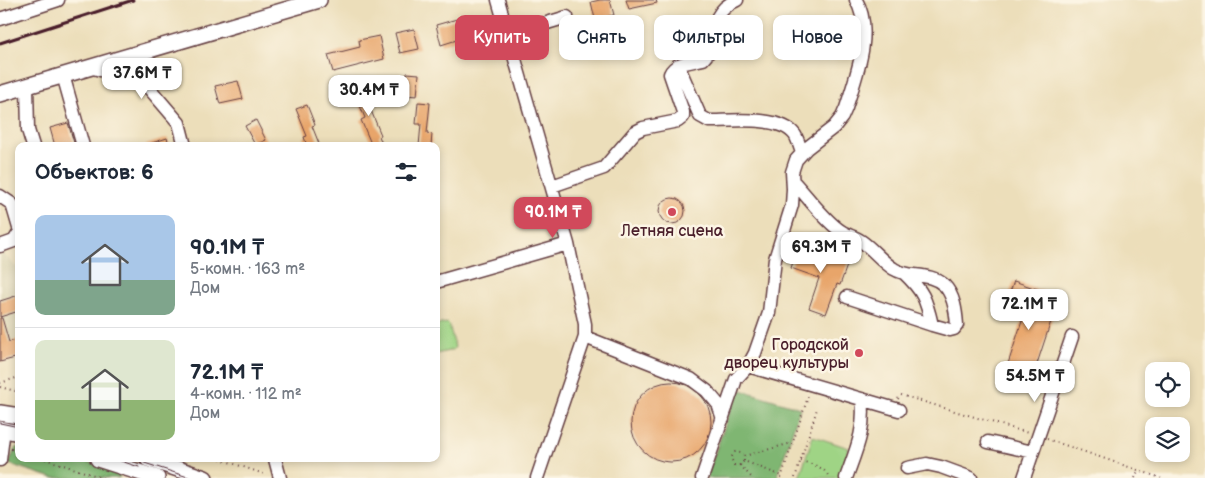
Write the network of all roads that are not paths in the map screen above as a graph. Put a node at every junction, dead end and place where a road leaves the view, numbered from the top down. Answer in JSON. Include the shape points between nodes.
{"nodes":[{"id":1,"x":58,"y":0,"type":"edge"},
{"id":2,"x":319,"y":0,"type":"edge"},
{"id":3,"x":498,"y":0,"type":"edge"},
{"id":4,"x":737,"y":0,"type":"edge"},
{"id":5,"x":856,"y":0,"type":"edge"},
{"id":6,"x":502,"y":15,"type":"edge"},
{"id":7,"x":0,"y":19,"type":"edge"},
{"id":8,"x":514,"y":60,"type":"edge"},
{"id":9,"x":678,"y":65,"type":"junction"},
{"id":10,"x":90,"y":67,"type":"junction"},
{"id":11,"x":63,"y":75,"type":"junction"},
{"id":12,"x":27,"y":86,"type":"junction"},
{"id":13,"x":0,"y":94,"type":"edge"},
{"id":14,"x":31,"y":142,"type":"edge"},
{"id":15,"x":82,"y":142,"type":"edge"},
{"id":16,"x":185,"y":142,"type":"edge"},
{"id":17,"x":802,"y":153,"type":"junction"},
{"id":18,"x":793,"y":181,"type":"junction"},
{"id":19,"x":552,"y":186,"type":"junction"},
{"id":20,"x":0,"y":196,"type":"edge"},
{"id":21,"x":15,"y":212,"type":"edge"},
{"id":22,"x":15,"y":240,"type":"edge"},
{"id":23,"x":568,"y":244,"type":"junction"},
{"id":24,"x":0,"y":246,"type":"edge"},
{"id":25,"x":904,"y":273,"type":"junction"},
{"id":26,"x":440,"y":281,"type":"edge"},
{"id":27,"x":848,"y":297,"type":"dead end"},
{"id":28,"x":932,"y":325,"type":"junction"},
{"id":29,"x":585,"y":337,"type":"junction"},
{"id":30,"x":1072,"y":337,"type":"dead end"},
{"id":31,"x":748,"y":366,"type":"junction"},
{"id":32,"x":862,"y":399,"type":"junction"},
{"id":33,"x":896,"y":409,"type":"road end"},
{"id":34,"x":0,"y":413,"type":"edge"},
{"id":35,"x":15,"y":415,"type":"edge"},
{"id":36,"x":723,"y":419,"type":"junction"},
{"id":37,"x":2,"y":429,"type":"edge"},
{"id":38,"x":15,"y":431,"type":"edge"},
{"id":39,"x":988,"y":442,"type":"dead end"},
{"id":40,"x":1033,"y":452,"type":"junction"},
{"id":41,"x":0,"y":460,"type":"edge"},
{"id":42,"x":107,"y":462,"type":"edge"},
{"id":43,"x":157,"y":462,"type":"edge"},
{"id":44,"x":276,"y":462,"type":"edge"},
{"id":45,"x":907,"y":468,"type":"dead end"},
{"id":46,"x":157,"y":478,"type":"edge"},
{"id":47,"x":205,"y":478,"type":"edge"},
{"id":48,"x":280,"y":478,"type":"edge"},
{"id":49,"x":537,"y":478,"type":"edge"},
{"id":50,"x":702,"y":478,"type":"edge"},
{"id":51,"x":846,"y":478,"type":"edge"},
{"id":52,"x":971,"y":478,"type":"edge"},
{"id":53,"x":1024,"y":478,"type":"edge"}],
"edges":[{"from":1,"to":7,"type":"street"},
{"from":2,"to":10,"type":"main road"},
{"from":3,"to":6,"type":"street"},
{"from":4,"to":9,"type":"street","via":[[726,5],[718,15],[706,57]]},
{"from":5,"to":17,"type":"street","via":[[864,22],[864,40],[846,108],[834,128]]},
{"from":8,"to":19,"type":"street"},
{"from":9,"to":17,"type":"street","via":[[703,119],[766,122],[782,126],[795,135]]},
{"from":9,"to":19,"type":"street","via":[[670,74],[683,117],[635,132],[604,168]]},
{"from":10,"to":11,"type":"main road"},
{"from":10,"to":16,"type":"street","via":[[149,88],[179,123]]},
{"from":11,"to":12,"type":"main road"},
{"from":11,"to":15,"type":"street"},
{"from":12,"to":13,"type":"main road"},
{"from":12,"to":14,"type":"street"},
{"from":17,"to":18,"type":"street","via":[[792,172]]},
{"from":18,"to":25,"type":"street","via":[[835,227]]},
{"from":18,"to":31,"type":"street","via":[[792,205],[775,259],[769,313]]},
{"from":19,"to":23,"type":"street"},
{"from":20,"to":21,"type":"street","via":[[12,204]]},
{"from":22,"to":24,"type":"street"},
{"from":23,"to":26,"type":"street"},
{"from":23,"to":29,"type":"street"},
{"from":25,"to":28,"type":"street","via":[[924,297]]},
{"from":25,"to":28,"type":"street","via":[[934,278],[952,295],[957,325],[950,330]]},
{"from":27,"to":28,"type":"street"},
{"from":29,"to":36,"type":"street","via":[[691,379],[718,404]]},
{"from":29,"to":49,"type":"street"},
{"from":30,"to":40,"type":"street"},
{"from":31,"to":32,"type":"street"},
{"from":31,"to":36,"type":"street","via":[[736,379]]},
{"from":32,"to":33,"type":"street"},
{"from":32,"to":51,"type":"street","via":[[862,434]]},
{"from":34,"to":35,"type":"main road"},
{"from":36,"to":50,"type":"street"},
{"from":37,"to":38,"type":"main road"},
{"from":37,"to":41,"type":"street"},
{"from":39,"to":40,"type":"street"},
{"from":40,"to":53,"type":"street"},
{"from":42,"to":46,"type":"main road"},
{"from":43,"to":47,"type":"main road"},
{"from":44,"to":48,"type":"street"},
{"from":45,"to":52,"type":"street","via":[[926,464]]}]}
